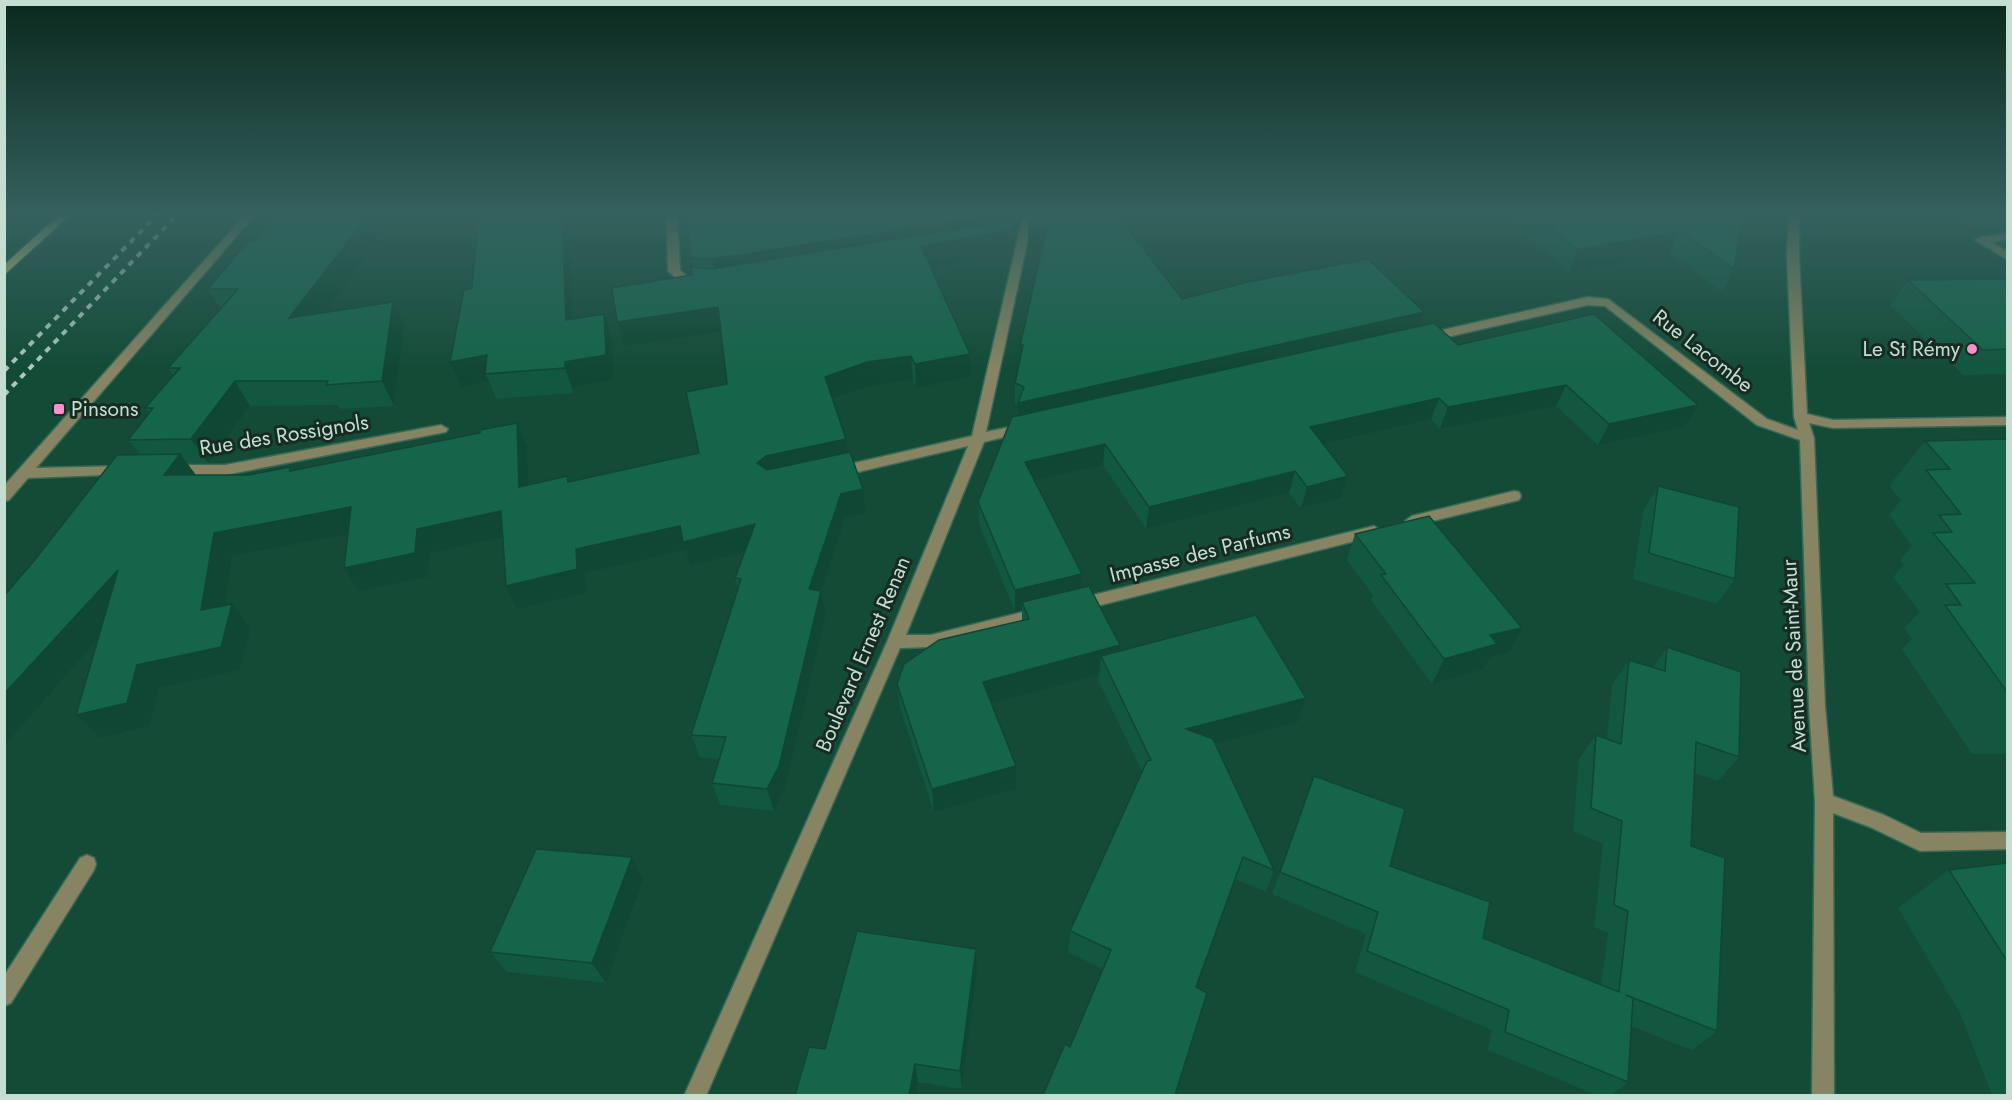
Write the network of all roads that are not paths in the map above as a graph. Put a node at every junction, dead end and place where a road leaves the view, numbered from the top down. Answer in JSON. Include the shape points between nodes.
{"nodes":[{"id":1,"x":204,"y":267,"type":"edge"},
{"id":2,"x":674,"y":267,"type":"edge"},
{"id":3,"x":1012,"y":267,"type":"edge"},
{"id":4,"x":1794,"y":267,"type":"edge"},
{"id":5,"x":708,"y":285,"type":"edge"},
{"id":6,"x":1415,"y":340,"type":"edge"},
{"id":7,"x":1801,"y":417,"type":"junction"},
{"id":8,"x":2007,"y":420,"type":"edge"},
{"id":9,"x":1035,"y":426,"type":"edge"},
{"id":10,"x":441,"y":429,"type":"dead end"},
{"id":11,"x":1807,"y":438,"type":"junction"},
{"id":12,"x":978,"y":439,"type":"junction"},
{"id":13,"x":134,"y":471,"type":"edge"},
{"id":14,"x":157,"y":471,"type":"edge"},
{"id":15,"x":25,"y":473,"type":"junction"},
{"id":16,"x":827,"y":474,"type":"edge"},
{"id":17,"x":4,"y":496,"type":"edge"},
{"id":18,"x":1514,"y":496,"type":"dead end"},
{"id":19,"x":895,"y":642,"type":"junction"},
{"id":20,"x":1824,"y":801,"type":"junction"},
{"id":21,"x":2007,"y":840,"type":"edge"},
{"id":22,"x":87,"y":864,"type":"dead end"},
{"id":23,"x":4,"y":996,"type":"edge"},
{"id":24,"x":695,"y":1095,"type":"edge"},
{"id":25,"x":1823,"y":1095,"type":"edge"}],
"edges":[{"from":1,"to":15,"type":"street"},
{"from":2,"to":5,"type":"street","via":[[689,284]]},
{"from":3,"to":12,"type":"street","name":"Boulevard Ernest Renan"},
{"from":4,"to":7,"type":"street","name":"Avenue de Saint-Maur"},
{"from":6,"to":11,"type":"street","name":"Rue Lacombe","via":[[1588,301],[1608,303],[1762,422]]},
{"from":7,"to":8,"type":"street","via":[[1833,424]]},
{"from":7,"to":11,"type":"street","name":"Avenue de Saint-Maur"},
{"from":9,"to":12,"type":"street"},
{"from":10,"to":14,"type":"street","name":"Rue des Rossignols","via":[[225,470]]},
{"from":11,"to":20,"type":"street","name":"Avenue de Saint-Maur"},
{"from":12,"to":16,"type":"street"},
{"from":12,"to":19,"type":"street","name":"Boulevard Ernest Renan"},
{"from":13,"to":15,"type":"street"},
{"from":15,"to":17,"type":"street"},
{"from":18,"to":19,"type":"street","name":"Impasse des Parfums","via":[[931,641]]},
{"from":19,"to":24,"type":"street","name":"Boulevard Ernest Renan"},
{"from":20,"to":21,"type":"street","via":[[1920,842]]},
{"from":20,"to":25,"type":"street","name":"Avenue de Saint-Maur"},
{"from":22,"to":23,"type":"street"}]}
